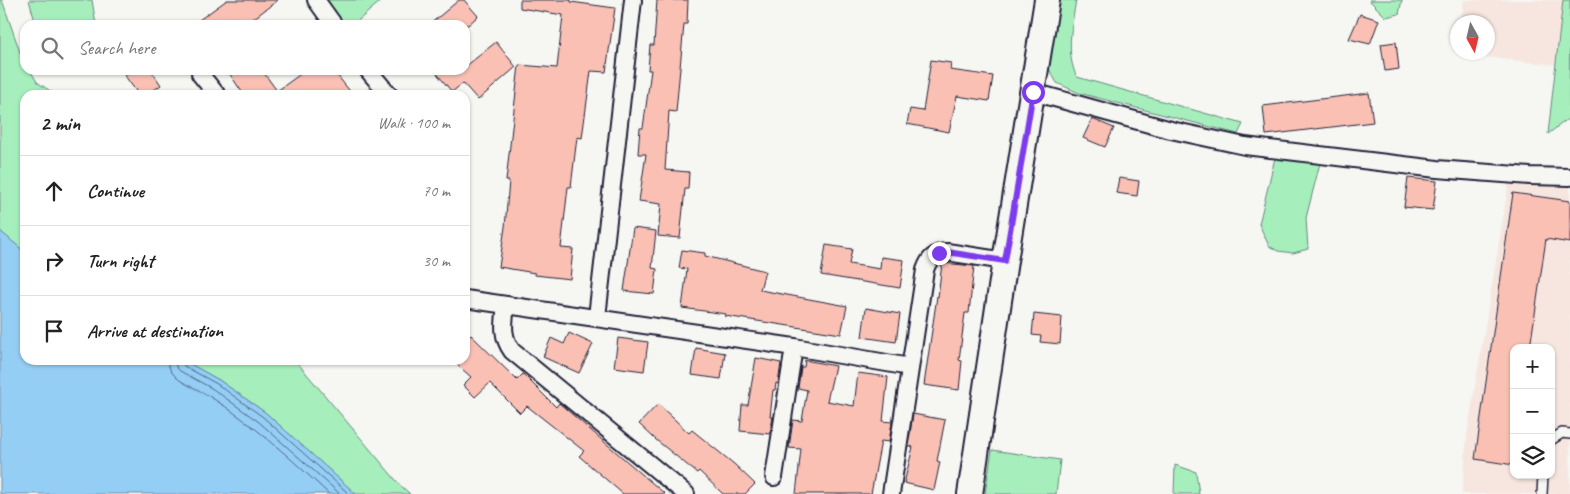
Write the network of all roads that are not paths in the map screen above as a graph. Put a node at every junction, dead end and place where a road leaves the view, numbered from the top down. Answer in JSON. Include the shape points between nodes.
{"nodes":[{"id":1,"x":316,"y":0,"type":"edge"},
{"id":2,"x":633,"y":0,"type":"edge"},
{"id":3,"x":1047,"y":0,"type":"edge"},
{"id":4,"x":330,"y":20,"type":"edge"},
{"id":5,"x":201,"y":75,"type":"edge"},
{"id":6,"x":372,"y":75,"type":"edge"},
{"id":7,"x":214,"y":90,"type":"edge"},
{"id":8,"x":385,"y":90,"type":"edge"},
{"id":9,"x":1033,"y":92,"type":"junction"},
{"id":10,"x":1570,"y":177,"type":"edge"},
{"id":11,"x":1005,"y":261,"type":"junction"},
{"id":12,"x":470,"y":300,"type":"edge"},
{"id":13,"x":506,"y":305,"type":"junction"},
{"id":14,"x":597,"y":317,"type":"junction"},
{"id":15,"x":794,"y":347,"type":"junction"},
{"id":16,"x":910,"y":367,"type":"junction"},
{"id":17,"x":1570,"y":434,"type":"edge"},
{"id":18,"x":1555,"y":437,"type":"edge"},
{"id":19,"x":774,"y":477,"type":"dead end"},
{"id":20,"x":1543,"y":479,"type":"edge"},
{"id":21,"x":686,"y":494,"type":"edge"},
{"id":22,"x":891,"y":494,"type":"edge"},
{"id":23,"x":970,"y":494,"type":"edge"},
{"id":24,"x":1542,"y":494,"type":"edge"}],
"edges":[{"from":1,"to":4,"type":"street"},
{"from":2,"to":14,"type":"street"},
{"from":3,"to":9,"type":"street"},
{"from":5,"to":7,"type":"street"},
{"from":6,"to":8,"type":"street"},
{"from":9,"to":10,"type":"street","via":[[1171,130],[1245,146],[1437,169]]},
{"from":9,"to":11,"type":"street"},
{"from":11,"to":16,"type":"street","via":[[947,252],[932,257],[925,270]]},
{"from":11,"to":23,"type":"street"},
{"from":12,"to":13,"type":"street"},
{"from":13,"to":14,"type":"street"},
{"from":13,"to":21,"type":"street","via":[[503,330],[512,351]]},
{"from":14,"to":15,"type":"street"},
{"from":15,"to":16,"type":"street"},
{"from":15,"to":19,"type":"street"},
{"from":16,"to":22,"type":"street"},
{"from":17,"to":18,"type":"lane","via":[[1562,433]]},
{"from":20,"to":24,"type":"lane"}]}
